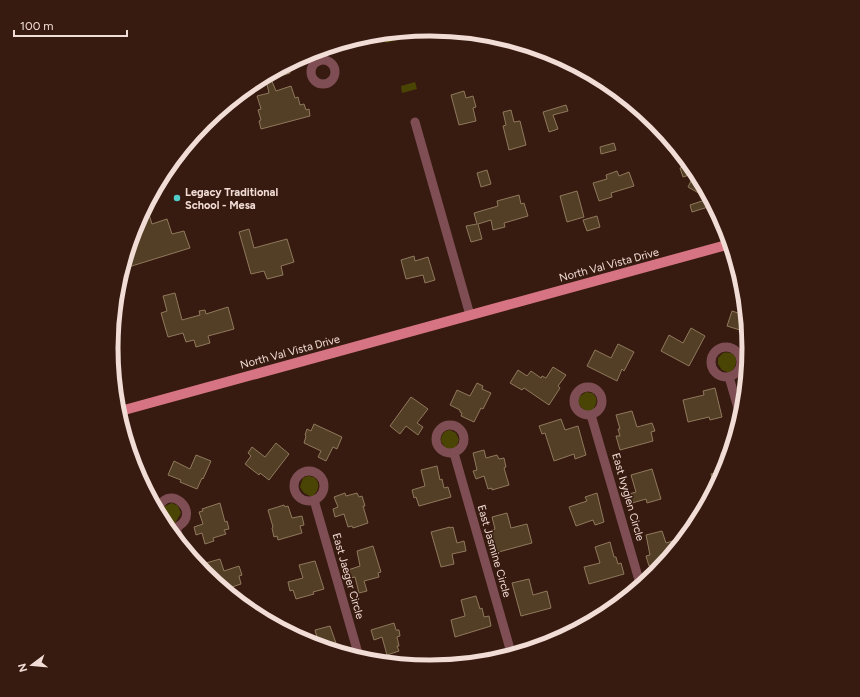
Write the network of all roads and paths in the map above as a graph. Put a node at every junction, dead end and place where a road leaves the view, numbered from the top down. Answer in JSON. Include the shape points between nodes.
{"nodes":[{"id":1,"x":317,"y":57,"type":"edge"},
{"id":2,"x":318,"y":61,"type":"dead end"},
{"id":3,"x":415,"y":122,"type":"dead end"},
{"id":4,"x":725,"y":245,"type":"edge"},
{"id":5,"x":470,"y":315,"type":"junction"},
{"id":6,"x":729,"y":376,"type":"dead end"},
{"id":7,"x":737,"y":404,"type":"edge"},
{"id":8,"x":124,"y":410,"type":"edge"},
{"id":9,"x":591,"y":415,"type":"dead end"},
{"id":10,"x":454,"y":453,"type":"dead end"},
{"id":11,"x":314,"y":500,"type":"dead end"},
{"id":12,"x":160,"y":506,"type":"edge"},
{"id":13,"x":176,"y":527,"type":"joint"},
{"id":14,"x":178,"y":533,"type":"edge"},
{"id":15,"x":639,"y":580,"type":"edge"},
{"id":16,"x":510,"y":650,"type":"edge"},
{"id":17,"x":358,"y":652,"type":"edge"}],
"edges":[{"from":1,"to":2,"type":"street"},
{"from":3,"to":5,"type":"street"},
{"from":4,"to":5,"type":"main road","name":"North Val Vista Drive"},
{"from":5,"to":8,"type":"main road","name":"North Val Vista Drive"},
{"from":6,"to":7,"type":"street"},
{"from":9,"to":15,"type":"street","name":"East Ivyglen Circle"},
{"from":10,"to":16,"type":"street","name":"East Jasmine Circle"},
{"from":11,"to":17,"type":"street","name":"East Jaeger Circle"},
{"from":12,"to":13,"type":"street","via":[[169,498],[183,503],[186,517],[184,522]]},
{"from":13,"to":14,"type":"street"}]}
